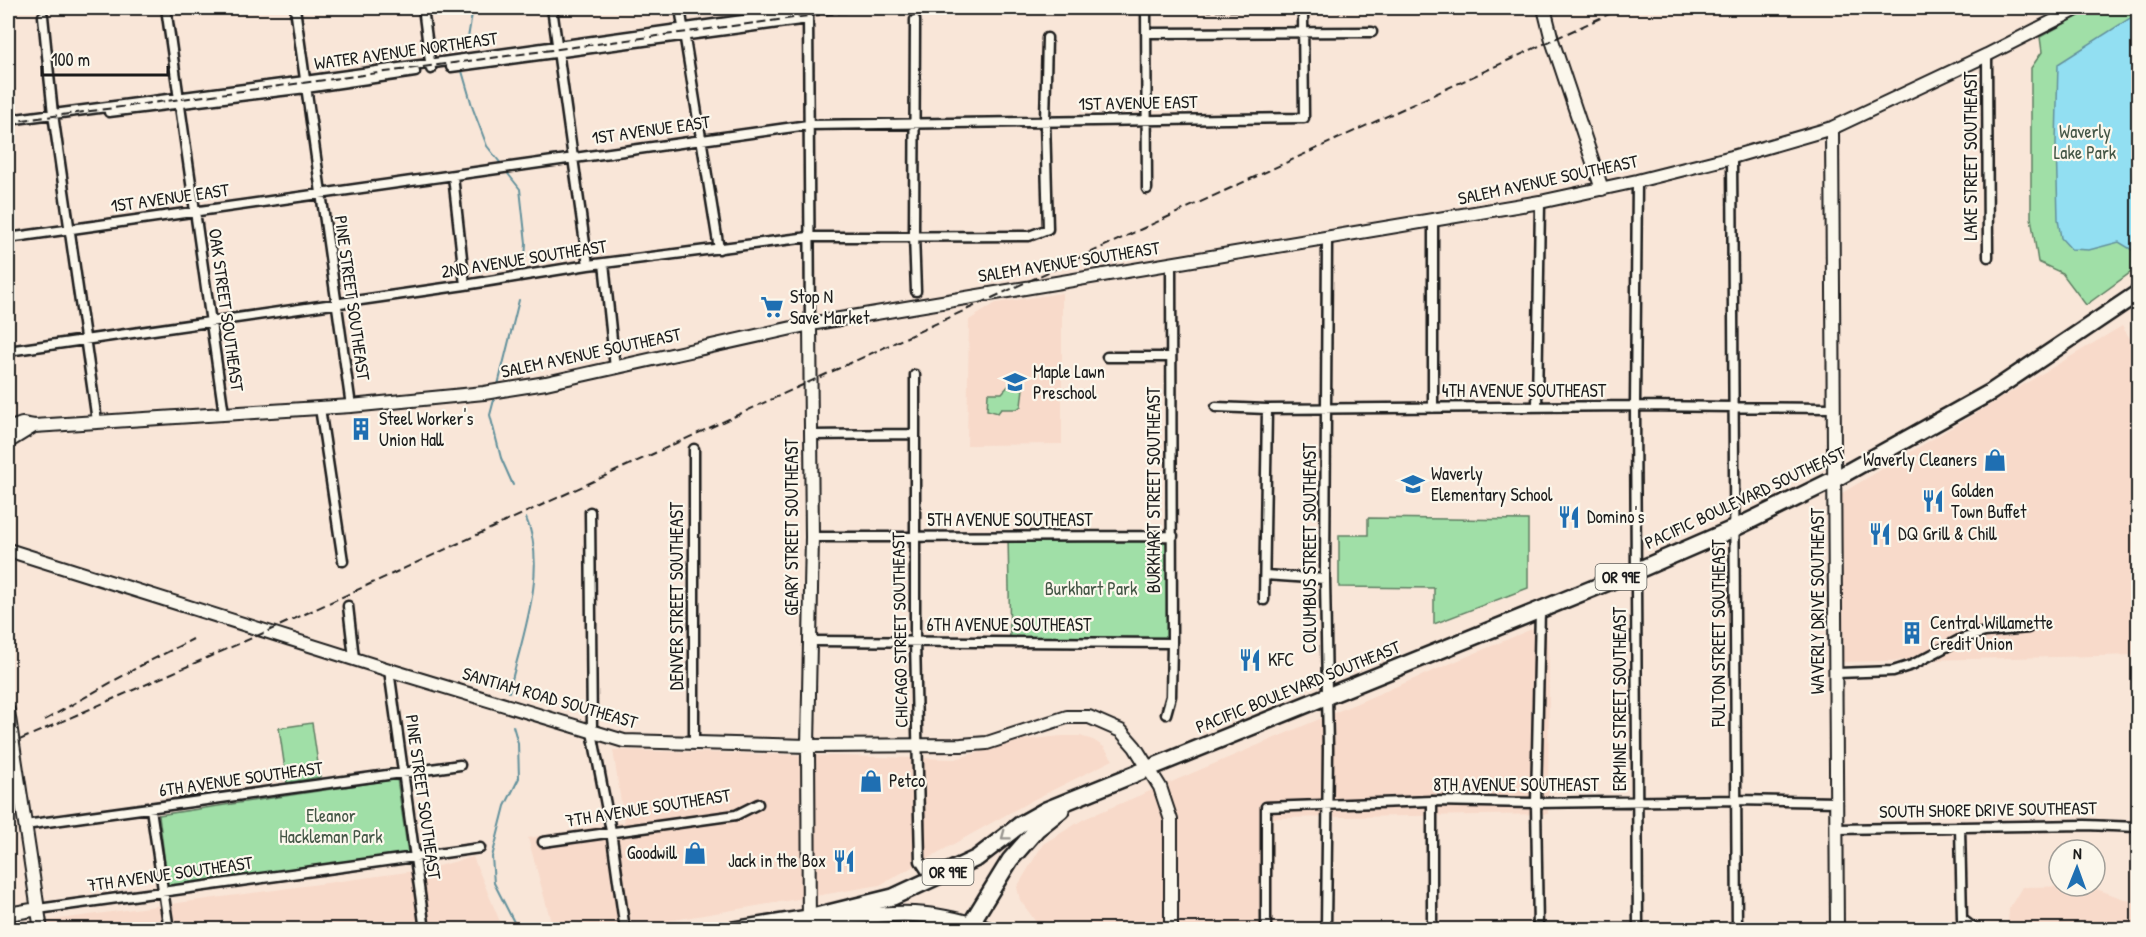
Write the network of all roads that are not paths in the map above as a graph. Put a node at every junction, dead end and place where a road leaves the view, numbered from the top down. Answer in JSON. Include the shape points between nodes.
{"nodes":[{"id":1,"x":166,"y":8,"type":"edge"},
{"id":2,"x":295,"y":8,"type":"edge"},
{"id":3,"x":423,"y":8,"type":"edge"},
{"id":4,"x":552,"y":8,"type":"edge"},
{"id":5,"x":680,"y":8,"type":"edge"},
{"id":6,"x":1146,"y":8,"type":"edge"},
{"id":7,"x":1544,"y":8,"type":"edge"},
{"id":8,"x":2079,"y":8,"type":"edge"},
{"id":9,"x":808,"y":13,"type":"edge"},
{"id":10,"x":1303,"y":15,"type":"dead end"},
{"id":11,"x":43,"y":16,"type":"dead end"},
{"id":12,"x":915,"y":20,"type":"dead end"},
{"id":13,"x":684,"y":32,"type":"junction"},
{"id":14,"x":1303,"y":32,"type":"junction"},
{"id":15,"x":1372,"y":32,"type":"dead end"},
{"id":16,"x":1146,"y":33,"type":"junction"},
{"id":17,"x":1047,"y":38,"type":"dead end"},
{"id":18,"x":558,"y":49,"type":"junction"},
{"id":19,"x":1987,"y":55,"type":"junction"},
{"id":20,"x":430,"y":67,"type":"junction"},
{"id":21,"x":305,"y":85,"type":"junction"},
{"id":22,"x":180,"y":100,"type":"junction"},
{"id":23,"x":54,"y":116,"type":"junction"},
{"id":24,"x":8,"y":120,"type":"edge"},
{"id":25,"x":1146,"y":120,"type":"junction"},
{"id":26,"x":1046,"y":121,"type":"junction"},
{"id":27,"x":915,"y":123,"type":"junction"},
{"id":28,"x":808,"y":124,"type":"junction"},
{"id":29,"x":8,"y":125,"type":"edge"},
{"id":30,"x":1832,"y":128,"type":"junction"},
{"id":31,"x":700,"y":139,"type":"junction"},
{"id":32,"x":574,"y":157,"type":"junction"},
{"id":33,"x":1732,"y":157,"type":"junction"},
{"id":34,"x":453,"y":176,"type":"junction"},
{"id":35,"x":1636,"y":181,"type":"junction"},
{"id":36,"x":1147,"y":189,"type":"dead end"},
{"id":37,"x":1602,"y":189,"type":"junction"},
{"id":38,"x":322,"y":193,"type":"junction"},
{"id":39,"x":1540,"y":202,"type":"junction"},
{"id":40,"x":196,"y":211,"type":"junction"},
{"id":41,"x":1433,"y":221,"type":"junction"},
{"id":42,"x":69,"y":229,"type":"junction"},
{"id":43,"x":914,"y":235,"type":"junction"},
{"id":44,"x":809,"y":237,"type":"junction"},
{"id":45,"x":8,"y":238,"type":"edge"},
{"id":46,"x":1327,"y":239,"type":"junction"},
{"id":47,"x":719,"y":249,"type":"junction"},
{"id":48,"x":1988,"y":257,"type":"dead end"},
{"id":49,"x":604,"y":263,"type":"junction"},
{"id":50,"x":1171,"y":264,"type":"junction"},
{"id":51,"x":588,"y":265,"type":"junction"},
{"id":52,"x":465,"y":285,"type":"junction"},
{"id":53,"x":916,"y":291,"type":"dead end"},
{"id":54,"x":2138,"y":293,"type":"edge"},
{"id":55,"x":336,"y":304,"type":"junction"},
{"id":56,"x":212,"y":321,"type":"junction"},
{"id":57,"x":810,"y":324,"type":"junction"},
{"id":58,"x":85,"y":339,"type":"junction"},
{"id":59,"x":8,"y":351,"type":"edge"},
{"id":60,"x":1107,"y":357,"type":"dead end"},
{"id":61,"x":1170,"y":357,"type":"junction"},
{"id":62,"x":615,"y":368,"type":"junction"},
{"id":63,"x":915,"y":375,"type":"dead end"},
{"id":64,"x":351,"y":406,"type":"junction"},
{"id":65,"x":1635,"y":406,"type":"junction"},
{"id":66,"x":1216,"y":407,"type":"dead end"},
{"id":67,"x":1537,"y":407,"type":"junction"},
{"id":68,"x":320,"y":408,"type":"junction"},
{"id":69,"x":1326,"y":408,"type":"junction"},
{"id":70,"x":1433,"y":408,"type":"junction"},
{"id":71,"x":1735,"y":408,"type":"junction"},
{"id":72,"x":1832,"y":408,"type":"junction"},
{"id":73,"x":1267,"y":409,"type":"junction"},
{"id":74,"x":224,"y":414,"type":"junction"},
{"id":75,"x":97,"y":421,"type":"junction"},
{"id":76,"x":34,"y":426,"type":"junction"},
{"id":77,"x":8,"y":429,"type":"edge"},
{"id":78,"x":915,"y":434,"type":"junction"},
{"id":79,"x":811,"y":435,"type":"junction"},
{"id":80,"x":8,"y":442,"type":"edge"},
{"id":81,"x":694,"y":449,"type":"dead end"},
{"id":82,"x":1835,"y":479,"type":"junction"},
{"id":83,"x":590,"y":512,"type":"dead end"},
{"id":84,"x":1735,"y":528,"type":"junction"},
{"id":85,"x":915,"y":536,"type":"junction"},
{"id":86,"x":1173,"y":536,"type":"junction"},
{"id":87,"x":812,"y":537,"type":"junction"},
{"id":88,"x":8,"y":550,"type":"edge"},
{"id":89,"x":342,"y":561,"type":"dead end"},
{"id":90,"x":1636,"y":571,"type":"junction"},
{"id":91,"x":1265,"y":576,"type":"junction"},
{"id":92,"x":1325,"y":579,"type":"junction"},
{"id":93,"x":1264,"y":600,"type":"dead end"},
{"id":94,"x":348,"y":606,"type":"dead end"},
{"id":95,"x":1540,"y":609,"type":"junction"},
{"id":96,"x":2028,"y":628,"type":"dead end"},
{"id":97,"x":810,"y":640,"type":"junction"},
{"id":98,"x":915,"y":641,"type":"junction"},
{"id":99,"x":1172,"y":643,"type":"junction"},
{"id":100,"x":354,"y":658,"type":"junction"},
{"id":101,"x":389,"y":670,"type":"junction"},
{"id":102,"x":1837,"y":673,"type":"junction"},
{"id":103,"x":1328,"y":696,"type":"junction"},
{"id":104,"x":8,"y":711,"type":"edge"},
{"id":105,"x":1166,"y":714,"type":"dead end"},
{"id":106,"x":592,"y":732,"type":"junction"},
{"id":107,"x":694,"y":744,"type":"junction"},
{"id":108,"x":807,"y":746,"type":"junction"},
{"id":109,"x":919,"y":746,"type":"junction"},
{"id":110,"x":460,"y":765,"type":"dead end"},
{"id":111,"x":1150,"y":768,"type":"junction"},
{"id":112,"x":402,"y":772,"type":"junction"},
{"id":113,"x":1075,"y":798,"type":"junction"},
{"id":114,"x":14,"y":800,"type":"edge"},
{"id":115,"x":1432,"y":801,"type":"junction"},
{"id":116,"x":1736,"y":801,"type":"junction"},
{"id":117,"x":1637,"y":802,"type":"junction"},
{"id":118,"x":1837,"y":802,"type":"junction"},
{"id":119,"x":1536,"y":803,"type":"junction"},
{"id":120,"x":758,"y":804,"type":"dead end"},
{"id":121,"x":1328,"y":806,"type":"junction"},
{"id":122,"x":151,"y":809,"type":"junction"},
{"id":123,"x":25,"y":825,"type":"junction"},
{"id":124,"x":1960,"y":827,"type":"junction"},
{"id":125,"x":2139,"y":827,"type":"edge"},
{"id":126,"x":1837,"y":829,"type":"junction"},
{"id":127,"x":611,"y":831,"type":"junction"},
{"id":128,"x":543,"y":842,"type":"dead end"},
{"id":129,"x":480,"y":848,"type":"dead end"},
{"id":130,"x":416,"y":858,"type":"junction"},
{"id":131,"x":932,"y":880,"type":"junction"},
{"id":132,"x":165,"y":893,"type":"junction"},
{"id":133,"x":39,"y":909,"type":"junction"},
{"id":134,"x":8,"y":914,"type":"edge"},
{"id":135,"x":808,"y":924,"type":"edge"},
{"id":136,"x":969,"y":926,"type":"edge"},
{"id":137,"x":41,"y":930,"type":"edge"},
{"id":138,"x":169,"y":930,"type":"edge"},
{"id":139,"x":425,"y":930,"type":"edge"},
{"id":140,"x":625,"y":930,"type":"edge"},
{"id":141,"x":734,"y":930,"type":"edge"},
{"id":142,"x":990,"y":930,"type":"edge"},
{"id":143,"x":1171,"y":930,"type":"edge"},
{"id":144,"x":1266,"y":930,"type":"edge"},
{"id":145,"x":1326,"y":930,"type":"edge"},
{"id":146,"x":1432,"y":930,"type":"edge"},
{"id":147,"x":1538,"y":930,"type":"edge"},
{"id":148,"x":1638,"y":930,"type":"edge"},
{"id":149,"x":1737,"y":930,"type":"edge"},
{"id":150,"x":1837,"y":930,"type":"edge"},
{"id":151,"x":1976,"y":930,"type":"edge"}],
"edges":[{"from":1,"to":22,"type":"street","name":"OAK STREET SOUTHEAST"},
{"from":2,"to":21,"type":"street","name":"PINE STREET SOUTHEAST"},
{"from":3,"to":20,"type":"street"},
{"from":4,"to":18,"type":"street"},
{"from":5,"to":13,"type":"street"},
{"from":6,"to":16,"type":"street"},
{"from":7,"to":37,"type":"main road"},
{"from":8,"to":19,"type":"main road","name":"SALEM AVENUE SOUTHEAST"},
{"from":9,"to":13,"type":"street","name":"WATER AVENUE NORTHEAST"},
{"from":9,"to":28,"type":"street","name":"GEARY STREET SOUTHEAST"},
{"from":10,"to":14,"type":"street"},
{"from":11,"to":23,"type":"street"},
{"from":12,"to":27,"type":"street"},
{"from":13,"to":18,"type":"street","name":"WATER AVENUE NORTHEAST"},
{"from":13,"to":31,"type":"street"},
{"from":14,"to":15,"type":"street"},
{"from":14,"to":16,"type":"street"},
{"from":14,"to":25,"type":"street","name":"1ST AVENUE EAST","via":[[1304,118]]},
{"from":16,"to":25,"type":"street"},
{"from":17,"to":26,"type":"street"},
{"from":18,"to":20,"type":"street","name":"WATER AVENUE NORTHEAST"},
{"from":18,"to":32,"type":"street"},
{"from":19,"to":30,"type":"main road","name":"SALEM AVENUE SOUTHEAST"},
{"from":19,"to":48,"type":"street","name":"LAKE STREET SOUTHEAST"},
{"from":20,"to":21,"type":"street","name":"WATER AVENUE NORTHEAST"},
{"from":21,"to":22,"type":"street","name":"WATER AVENUE NORTHEAST"},
{"from":21,"to":38,"type":"street","name":"PINE STREET SOUTHEAST"},
{"from":22,"to":23,"type":"street","name":"WATER AVENUE NORTHEAST"},
{"from":22,"to":40,"type":"street","name":"OAK STREET SOUTHEAST"},
{"from":23,"to":24,"type":"street","name":"WATER AVENUE NORTHEAST"},
{"from":23,"to":29,"type":"street","name":"WATER AVENUE NORTHEAST"},
{"from":23,"to":42,"type":"street"},
{"from":25,"to":26,"type":"street","name":"1ST AVENUE EAST"},
{"from":25,"to":36,"type":"street"},
{"from":26,"to":27,"type":"street","name":"1ST AVENUE EAST"},
{"from":26,"to":43,"type":"street","name":"2ND AVENUE SOUTHEAST","via":[[1048,229],[1029,236]]},
{"from":27,"to":28,"type":"street","name":"1ST AVENUE EAST"},
{"from":27,"to":43,"type":"street"},
{"from":28,"to":31,"type":"street","name":"1ST AVENUE EAST"},
{"from":28,"to":44,"type":"street","name":"GEARY STREET SOUTHEAST"},
{"from":30,"to":33,"type":"main road","name":"SALEM AVENUE SOUTHEAST"},
{"from":30,"to":72,"type":"main road","name":"WAVERLY DRIVE SOUTHEAST"},
{"from":31,"to":32,"type":"street","name":"1ST AVENUE EAST"},
{"from":31,"to":47,"type":"street"},
{"from":32,"to":34,"type":"street","name":"1ST AVENUE EAST"},
{"from":32,"to":51,"type":"street"},
{"from":33,"to":35,"type":"main road","name":"SALEM AVENUE SOUTHEAST"},
{"from":33,"to":71,"type":"street","name":"FULTON STREET SOUTHEAST"},
{"from":34,"to":38,"type":"street","name":"1ST AVENUE EAST"},
{"from":34,"to":52,"type":"street"},
{"from":35,"to":37,"type":"main road","name":"SALEM AVENUE SOUTHEAST"},
{"from":35,"to":65,"type":"street","name":"ERMINE STREET SOUTHEAST"},
{"from":37,"to":39,"type":"main road","name":"SALEM AVENUE SOUTHEAST"},
{"from":38,"to":40,"type":"street","name":"1ST AVENUE EAST"},
{"from":38,"to":55,"type":"street","name":"PINE STREET SOUTHEAST"},
{"from":39,"to":41,"type":"main road","name":"SALEM AVENUE SOUTHEAST"},
{"from":39,"to":67,"type":"street"},
{"from":40,"to":42,"type":"street","name":"1ST AVENUE EAST"},
{"from":40,"to":56,"type":"street","name":"OAK STREET SOUTHEAST"},
{"from":41,"to":46,"type":"main road","name":"SALEM AVENUE SOUTHEAST"},
{"from":41,"to":70,"type":"street"},
{"from":42,"to":45,"type":"street","name":"1ST AVENUE EAST"},
{"from":42,"to":58,"type":"street"},
{"from":43,"to":44,"type":"street","name":"2ND AVENUE SOUTHEAST"},
{"from":43,"to":53,"type":"street"},
{"from":44,"to":47,"type":"street","name":"2ND AVENUE SOUTHEAST"},
{"from":44,"to":57,"type":"street","name":"GEARY STREET SOUTHEAST"},
{"from":46,"to":50,"type":"main road","name":"SALEM AVENUE SOUTHEAST"},
{"from":46,"to":69,"type":"street","name":"COLUMBUS STREET SOUTHEAST"},
{"from":47,"to":49,"type":"street","name":"2ND AVENUE SOUTHEAST"},
{"from":49,"to":51,"type":"street","name":"2ND AVENUE SOUTHEAST"},
{"from":49,"to":62,"type":"street"},
{"from":50,"to":57,"type":"main road","name":"SALEM AVENUE SOUTHEAST"},
{"from":50,"to":61,"type":"street","name":"BURKHART STREET SOUTHEAST"},
{"from":51,"to":52,"type":"street","name":"2ND AVENUE SOUTHEAST"},
{"from":52,"to":55,"type":"street","name":"2ND AVENUE SOUTHEAST"},
{"from":54,"to":82,"type":"highway","name":"PACIFIC BOULEVARD SOUTHEAST","number":"OR 99E","via":[[1991,392]]},
{"from":55,"to":56,"type":"street","name":"2ND AVENUE SOUTHEAST"},
{"from":55,"to":64,"type":"street","name":"PINE STREET SOUTHEAST"},
{"from":56,"to":58,"type":"street","name":"2ND AVENUE SOUTHEAST"},
{"from":56,"to":74,"type":"street","name":"OAK STREET SOUTHEAST"},
{"from":57,"to":62,"type":"main road","name":"SALEM AVENUE SOUTHEAST"},
{"from":57,"to":79,"type":"main road","name":"GEARY STREET SOUTHEAST"},
{"from":58,"to":59,"type":"street","name":"2ND AVENUE SOUTHEAST"},
{"from":58,"to":75,"type":"street"},
{"from":60,"to":61,"type":"street"},
{"from":61,"to":86,"type":"street","name":"BURKHART STREET SOUTHEAST"},
{"from":62,"to":64,"type":"main road","name":"SALEM AVENUE SOUTHEAST","via":[[484,393]]},
{"from":63,"to":78,"type":"street","name":"CHICAGO STREET SOUTHEAST"},
{"from":64,"to":68,"type":"main road","name":"SALEM AVENUE SOUTHEAST"},
{"from":65,"to":67,"type":"street","name":"4TH AVENUE SOUTHEAST"},
{"from":65,"to":71,"type":"street","name":"4TH AVENUE SOUTHEAST"},
{"from":65,"to":90,"type":"street","name":"ERMINE STREET SOUTHEAST"},
{"from":66,"to":73,"type":"street","name":"4TH AVENUE SOUTHEAST"},
{"from":67,"to":70,"type":"street","name":"4TH AVENUE SOUTHEAST"},
{"from":68,"to":74,"type":"main road","name":"SALEM AVENUE SOUTHEAST"},
{"from":68,"to":89,"type":"street"},
{"from":69,"to":70,"type":"street","name":"4TH AVENUE SOUTHEAST"},
{"from":69,"to":73,"type":"street","name":"4TH AVENUE SOUTHEAST"},
{"from":69,"to":92,"type":"street","name":"COLUMBUS STREET SOUTHEAST"},
{"from":71,"to":72,"type":"street","name":"4TH AVENUE SOUTHEAST"},
{"from":71,"to":84,"type":"street","name":"FULTON STREET SOUTHEAST"},
{"from":72,"to":82,"type":"main road","name":"WAVERLY DRIVE SOUTHEAST"},
{"from":73,"to":91,"type":"street"},
{"from":74,"to":75,"type":"main road","name":"SALEM AVENUE SOUTHEAST"},
{"from":75,"to":76,"type":"main road","name":"SALEM AVENUE SOUTHEAST"},
{"from":76,"to":77,"type":"main road","name":"SALEM AVENUE SOUTHEAST","via":[[22,424]]},
{"from":76,"to":80,"type":"main road","name":"SALEM AVENUE SOUTHEAST"},
{"from":78,"to":79,"type":"street"},
{"from":78,"to":85,"type":"street","name":"CHICAGO STREET SOUTHEAST"},
{"from":79,"to":87,"type":"main road","name":"GEARY STREET SOUTHEAST"},
{"from":81,"to":107,"type":"street","name":"DENVER STREET SOUTHEAST"},
{"from":82,"to":84,"type":"highway","name":"PACIFIC BOULEVARD SOUTHEAST","number":"OR 99E"},
{"from":82,"to":102,"type":"main road","name":"WAVERLY DRIVE SOUTHEAST"},
{"from":83,"to":106,"type":"street"},
{"from":84,"to":90,"type":"highway","name":"PACIFIC BOULEVARD SOUTHEAST","number":"OR 99E"},
{"from":84,"to":116,"type":"street","name":"FULTON STREET SOUTHEAST"},
{"from":85,"to":86,"type":"street","name":"5TH AVENUE SOUTHEAST"},
{"from":85,"to":87,"type":"street","name":"5TH AVENUE SOUTHEAST"},
{"from":85,"to":98,"type":"street","name":"CHICAGO STREET SOUTHEAST"},
{"from":86,"to":99,"type":"street","name":"BURKHART STREET SOUTHEAST"},
{"from":87,"to":97,"type":"main road","name":"GEARY STREET SOUTHEAST"},
{"from":88,"to":100,"type":"main road","name":"SANTIAM ROAD SOUTHEAST"},
{"from":90,"to":95,"type":"highway","name":"PACIFIC BOULEVARD SOUTHEAST","number":"OR 99E"},
{"from":90,"to":117,"type":"street","name":"ERMINE STREET SOUTHEAST"},
{"from":91,"to":92,"type":"street"},
{"from":91,"to":93,"type":"street"},
{"from":92,"to":103,"type":"street","name":"COLUMBUS STREET SOUTHEAST"},
{"from":94,"to":100,"type":"street"},
{"from":95,"to":103,"type":"highway","name":"PACIFIC BOULEVARD SOUTHEAST","number":"OR 99E"},
{"from":95,"to":119,"type":"street"},
{"from":96,"to":102,"type":"street","via":[[1985,632],[1961,639],[1893,671]]},
{"from":97,"to":98,"type":"street","name":"6TH AVENUE SOUTHEAST"},
{"from":97,"to":108,"type":"main road","name":"GEARY STREET SOUTHEAST"},
{"from":98,"to":99,"type":"street","name":"6TH AVENUE SOUTHEAST"},
{"from":98,"to":109,"type":"street","name":"CHICAGO STREET SOUTHEAST"},
{"from":99,"to":105,"type":"street","name":"BURKHART STREET SOUTHEAST","via":[[1171,696]]},
{"from":100,"to":101,"type":"main road","name":"SANTIAM ROAD SOUTHEAST"},
{"from":101,"to":106,"type":"main road","name":"SANTIAM ROAD SOUTHEAST"},
{"from":101,"to":112,"type":"street","name":"PINE STREET SOUTHEAST"},
{"from":102,"to":118,"type":"main road","name":"WAVERLY DRIVE SOUTHEAST"},
{"from":103,"to":111,"type":"highway","name":"PACIFIC BOULEVARD SOUTHEAST","number":"OR 99E"},
{"from":103,"to":121,"type":"street","name":"COLUMBUS STREET SOUTHEAST"},
{"from":104,"to":114,"type":"main road"},
{"from":106,"to":107,"type":"main road","name":"SANTIAM ROAD SOUTHEAST","via":[[624,741]]},
{"from":106,"to":127,"type":"street"},
{"from":107,"to":108,"type":"main road","name":"SANTIAM ROAD SOUTHEAST"},
{"from":108,"to":109,"type":"main road","name":"SANTIAM ROAD SOUTHEAST"},
{"from":108,"to":135,"type":"main road","name":"GEARY STREET SOUTHEAST"},
{"from":109,"to":111,"type":"main road","name":"SANTIAM ROAD SOUTHEAST","via":[[987,743],[1066,717],[1089,717],[1121,731]]},
{"from":109,"to":131,"type":"street","name":"CHICAGO STREET SOUTHEAST","via":[[920,861]]},
{"from":110,"to":112,"type":"street","name":"6TH AVENUE SOUTHEAST"},
{"from":111,"to":113,"type":"highway","name":"PACIFIC BOULEVARD SOUTHEAST","number":"OR 99E"},
{"from":111,"to":143,"type":"main road","via":[[1171,820]]},
{"from":112,"to":122,"type":"street","name":"6TH AVENUE SOUTHEAST"},
{"from":112,"to":130,"type":"street","name":"PINE STREET SOUTHEAST"},
{"from":113,"to":131,"type":"highway","name":"PACIFIC BOULEVARD SOUTHEAST","number":"OR 99E","one_way":true,"via":[[1029,819],[976,858]]},
{"from":113,"to":136,"type":"highway","name":"PACIFIC BOULEVARD SOUTHEAST","number":"OR 99E","via":[[1037,829],[1010,860]]},
{"from":114,"to":123,"type":"main road"},
{"from":115,"to":119,"type":"street","name":"8TH AVENUE SOUTHEAST"},
{"from":115,"to":121,"type":"street","name":"8TH AVENUE SOUTHEAST"},
{"from":115,"to":146,"type":"street"},
{"from":116,"to":117,"type":"street","name":"8TH AVENUE SOUTHEAST"},
{"from":116,"to":118,"type":"street","name":"8TH AVENUE SOUTHEAST"},
{"from":116,"to":149,"type":"street","name":"FULTON STREET SOUTHEAST"},
{"from":117,"to":119,"type":"street","name":"8TH AVENUE SOUTHEAST"},
{"from":117,"to":148,"type":"street","name":"ERMINE STREET SOUTHEAST"},
{"from":118,"to":126,"type":"main road","name":"WAVERLY DRIVE SOUTHEAST"},
{"from":119,"to":147,"type":"street"},
{"from":120,"to":127,"type":"street","name":"7TH AVENUE SOUTHEAST","via":[[736,815]]},
{"from":121,"to":144,"type":"street","name":"8TH AVENUE SOUTHEAST","via":[[1266,807]]},
{"from":121,"to":145,"type":"street","name":"COLUMBUS STREET SOUTHEAST"},
{"from":122,"to":123,"type":"street","name":"6TH AVENUE SOUTHEAST"},
{"from":122,"to":132,"type":"street"},
{"from":123,"to":133,"type":"main road"},
{"from":124,"to":125,"type":"street","name":"SOUTH SHORE DRIVE SOUTHEAST"},
{"from":124,"to":126,"type":"street","name":"SOUTH SHORE DRIVE SOUTHEAST"},
{"from":124,"to":151,"type":"street","via":[[1962,919]]},
{"from":126,"to":150,"type":"main road","name":"WAVERLY DRIVE SOUTHEAST"},
{"from":127,"to":128,"type":"street","name":"7TH AVENUE SOUTHEAST"},
{"from":127,"to":140,"type":"street"},
{"from":129,"to":130,"type":"street","name":"7TH AVENUE SOUTHEAST"},
{"from":130,"to":132,"type":"street","name":"7TH AVENUE SOUTHEAST"},
{"from":130,"to":139,"type":"street","name":"PINE STREET SOUTHEAST"},
{"from":131,"to":135,"type":"highway","name":"PACIFIC BOULEVARD SOUTHEAST","number":"OR 99E"},
{"from":132,"to":133,"type":"street","name":"7TH AVENUE SOUTHEAST"},
{"from":132,"to":138,"type":"street"},
{"from":133,"to":134,"type":"main road","name":"7TH AVENUE SOUTHEAST"},
{"from":133,"to":137,"type":"main road"},
{"from":135,"to":136,"type":"main road","via":[[894,914],[940,916]]},
{"from":135,"to":141,"type":"highway","name":"PACIFIC BOULEVARD SOUTHEAST"},
{"from":136,"to":142,"type":"main road"}]}
